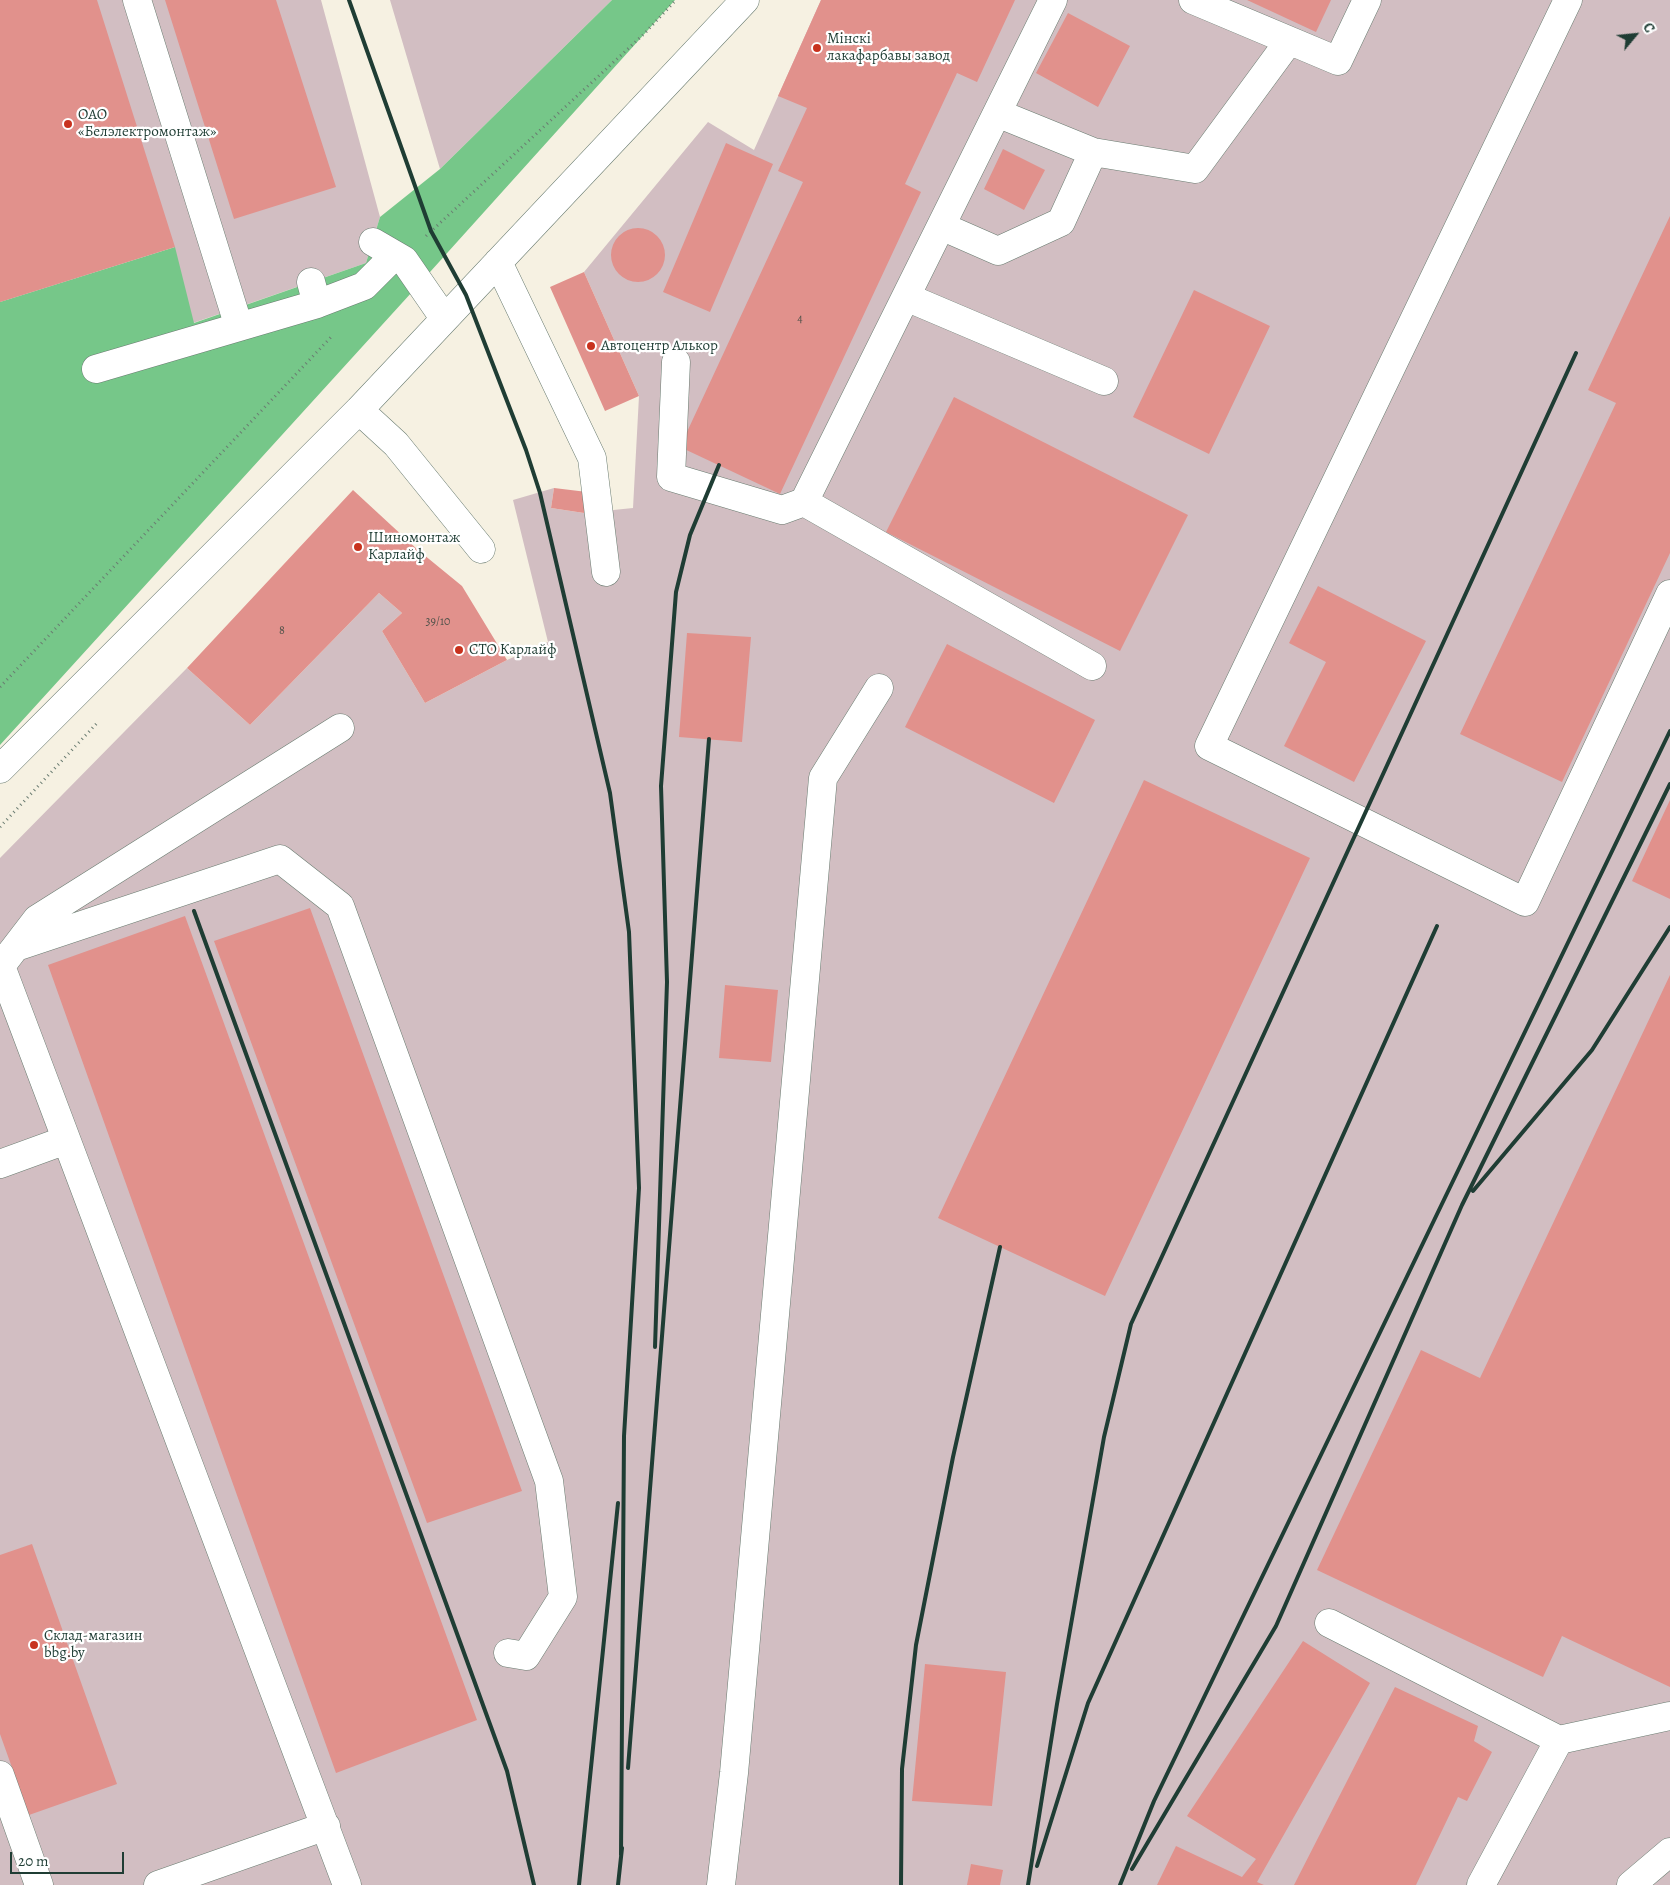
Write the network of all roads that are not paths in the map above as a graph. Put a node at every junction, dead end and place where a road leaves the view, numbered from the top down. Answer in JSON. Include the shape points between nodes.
{"nodes":[{"id":1,"x":137,"y":0,"type":"edge"},
{"id":2,"x":744,"y":0,"type":"edge"},
{"id":3,"x":1053,"y":0,"type":"edge"},
{"id":4,"x":1193,"y":0,"type":"edge"},
{"id":5,"x":1367,"y":0,"type":"edge"},
{"id":6,"x":1568,"y":0,"type":"edge"},
{"id":7,"x":1289,"y":41,"type":"junction"},
{"id":8,"x":996,"y":113,"type":"junction"},
{"id":9,"x":1093,"y":152,"type":"junction"},
{"id":10,"x":941,"y":226,"type":"junction"},
{"id":11,"x":498,"y":262,"type":"junction"},
{"id":12,"x":906,"y":297,"type":"junction"},
{"id":13,"x":444,"y":318,"type":"junction"},
{"id":14,"x":239,"y":328,"type":"junction"},
{"id":15,"x":676,"y":362,"type":"dead end"},
{"id":16,"x":96,"y":369,"type":"dead end"},
{"id":17,"x":1104,"y":381,"type":"dead end"},
{"id":18,"x":359,"y":410,"type":"junction"},
{"id":19,"x":804,"y":502,"type":"junction"},
{"id":20,"x":481,"y":549,"type":"dead end"},
{"id":21,"x":606,"y":572,"type":"dead end"},
{"id":22,"x":1670,"y":594,"type":"edge"},
{"id":23,"x":1092,"y":666,"type":"dead end"},
{"id":24,"x":879,"y":688,"type":"dead end"},
{"id":25,"x":340,"y":728,"type":"dead end"},
{"id":26,"x":0,"y":768,"type":"edge"},
{"id":27,"x":16,"y":946,"type":"junction"},
{"id":28,"x":66,"y":1140,"type":"junction"},
{"id":29,"x":0,"y":1164,"type":"edge"},
{"id":30,"x":1329,"y":1623,"type":"dead end"},
{"id":31,"x":508,"y":1653,"type":"dead end"},
{"id":32,"x":1670,"y":1716,"type":"edge"},
{"id":33,"x":1559,"y":1740,"type":"junction"},
{"id":34,"x":0,"y":1775,"type":"edge"},
{"id":35,"x":326,"y":1826,"type":"junction"},
{"id":36,"x":1670,"y":1852,"type":"edge"},
{"id":37,"x":39,"y":1885,"type":"edge"},
{"id":38,"x":158,"y":1885,"type":"edge"},
{"id":39,"x":347,"y":1885,"type":"edge"},
{"id":40,"x":721,"y":1885,"type":"edge"},
{"id":41,"x":1481,"y":1885,"type":"edge"},
{"id":42,"x":1632,"y":1885,"type":"edge"}],
"edges":[{"from":1,"to":14,"type":"street"},
{"from":2,"to":11,"type":"street"},
{"from":3,"to":8,"type":"street"},
{"from":4,"to":7,"type":"street"},
{"from":5,"to":7,"type":"street","via":[[1338,61]]},
{"from":6,"to":22,"type":"street","via":[[1209,746],[1525,902]]},
{"from":7,"to":9,"type":"street","via":[[1195,169]]},
{"from":8,"to":9,"type":"street"},
{"from":8,"to":10,"type":"street"},
{"from":9,"to":10,"type":"street","via":[[1061,222],[998,251]]},
{"from":10,"to":12,"type":"street"},
{"from":11,"to":13,"type":"street"},
{"from":11,"to":21,"type":"street","via":[[592,458]]},
{"from":12,"to":17,"type":"street"},
{"from":12,"to":19,"type":"street"},
{"from":13,"to":14,"type":"street","via":[[391,252],[364,286],[314,293]]},
{"from":13,"to":18,"type":"street"},
{"from":14,"to":16,"type":"street"},
{"from":15,"to":19,"type":"street","via":[[671,477],[782,510]]},
{"from":18,"to":20,"type":"street","via":[[396,444]]},
{"from":18,"to":26,"type":"street"},
{"from":19,"to":23,"type":"street"},
{"from":24,"to":40,"type":"street","via":[[823,778],[737,1744]]},
{"from":25,"to":27,"type":"street","via":[[37,919]]},
{"from":27,"to":28,"type":"street","via":[[1,966]]},
{"from":27,"to":31,"type":"street","via":[[280,859],[340,906],[549,1481],[562,1597],[526,1656]]},
{"from":28,"to":29,"type":"street"},
{"from":28,"to":35,"type":"street"},
{"from":30,"to":33,"type":"street"},
{"from":32,"to":33,"type":"street"},
{"from":33,"to":41,"type":"street"},
{"from":34,"to":37,"type":"street"},
{"from":35,"to":38,"type":"street"},
{"from":35,"to":39,"type":"street"},
{"from":36,"to":42,"type":"street"}]}
